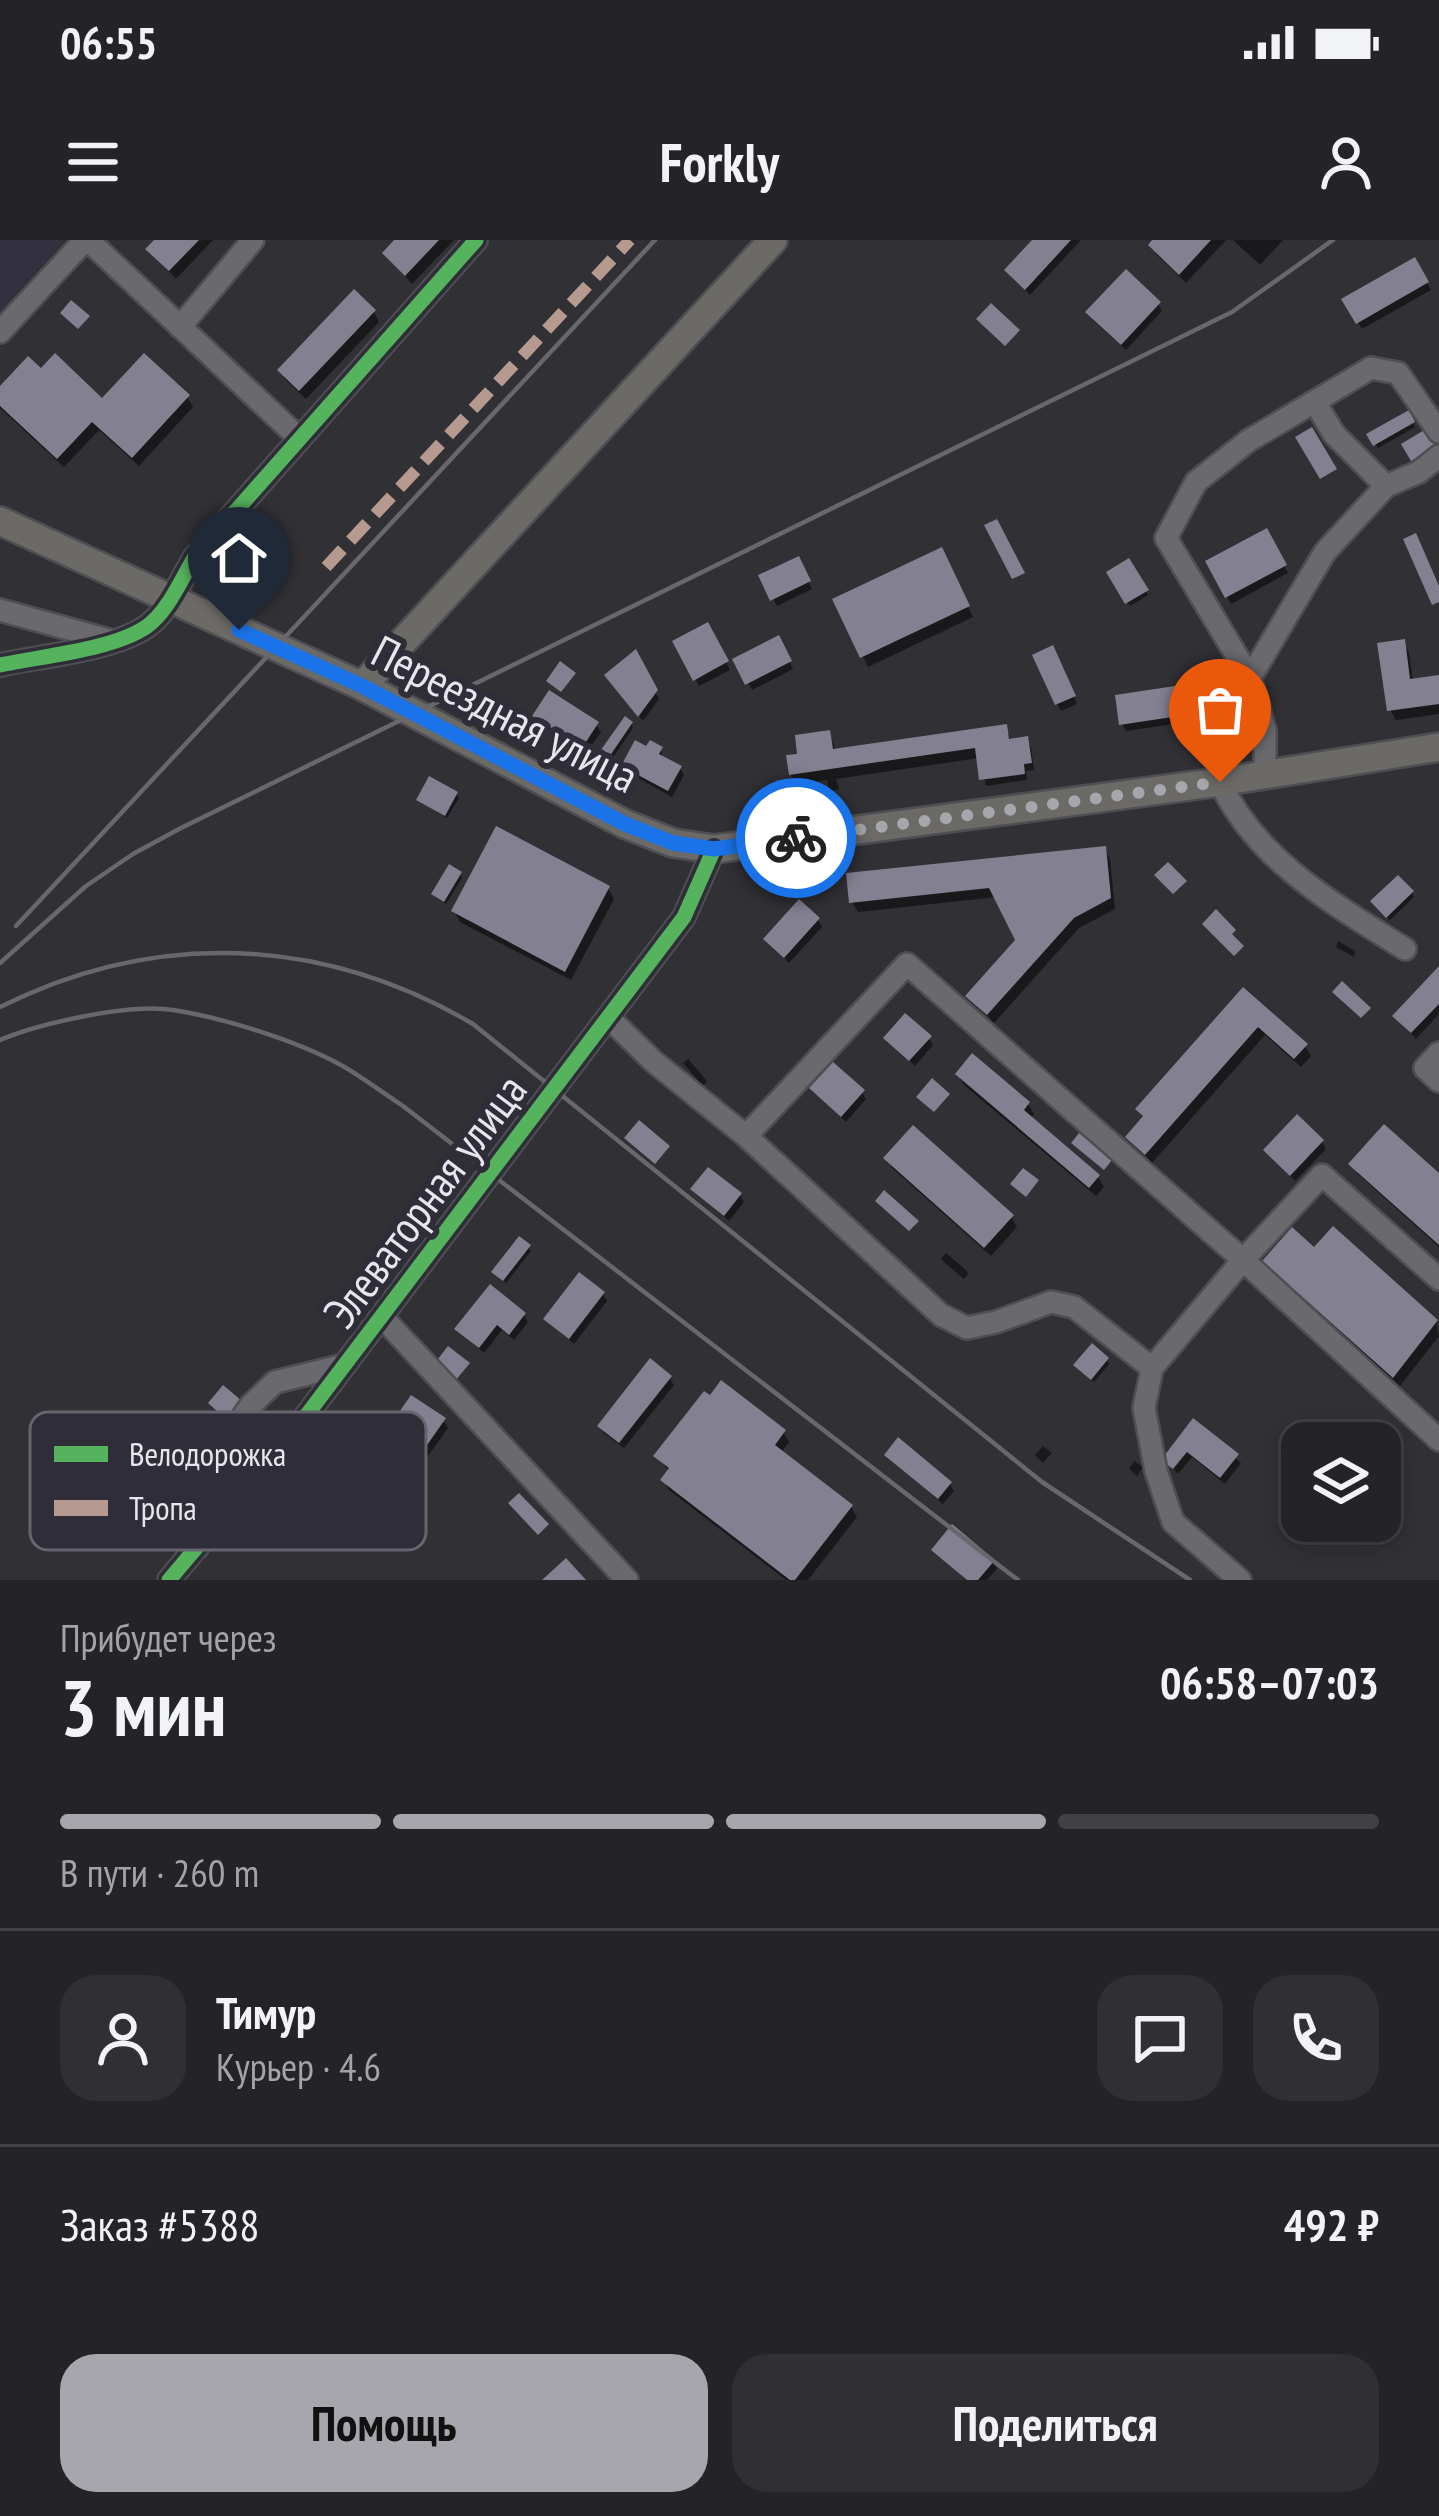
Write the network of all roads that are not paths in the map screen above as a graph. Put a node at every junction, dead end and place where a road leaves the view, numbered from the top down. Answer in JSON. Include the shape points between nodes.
{"nodes":[{"id":1,"x":87,"y":240,"type":"edge"},
{"id":2,"x":253,"y":240,"type":"edge"},
{"id":3,"x":476,"y":240,"type":"edge"},
{"id":4,"x":773,"y":240,"type":"edge"},
{"id":5,"x":181,"y":327,"type":"junction"},
{"id":6,"x":0,"y":332,"type":"edge"},
{"id":7,"x":1316,"y":404,"type":"junction"},
{"id":8,"x":1439,"y":432,"type":"edge"},
{"id":9,"x":298,"y":437,"type":"junction"},
{"id":10,"x":1439,"y":456,"type":"edge"},
{"id":11,"x":1386,"y":486,"type":"junction"},
{"id":12,"x":0,"y":521,"type":"edge"},
{"id":13,"x":170,"y":598,"type":"junction"},
{"id":14,"x":0,"y":610,"type":"edge"},
{"id":15,"x":111,"y":640,"type":"junction"},
{"id":16,"x":0,"y":665,"type":"edge"},
{"id":17,"x":1250,"y":677,"type":"junction"},
{"id":18,"x":362,"y":686,"type":"junction"},
{"id":19,"x":1438,"y":750,"type":"edge"},
{"id":20,"x":1265,"y":775,"type":"junction"},
{"id":21,"x":1220,"y":782,"type":"junction"},
{"id":22,"x":714,"y":849,"type":"junction"},
{"id":23,"x":1405,"y":949,"type":"dead end"},
{"id":24,"x":608,"y":1017,"type":"junction"},
{"id":25,"x":1439,"y":1053,"type":"edge"},
{"id":26,"x":1439,"y":1082,"type":"edge"},
{"id":27,"x":746,"y":1136,"type":"junction"},
{"id":28,"x":1243,"y":1260,"type":"junction"},
{"id":29,"x":1439,"y":1279,"type":"edge"},
{"id":30,"x":382,"y":1317,"type":"junction"},
{"id":31,"x":345,"y":1365,"type":"junction"},
{"id":32,"x":1152,"y":1368,"type":"junction"},
{"id":33,"x":246,"y":1412,"type":"edge"},
{"id":34,"x":307,"y":1412,"type":"edge"},
{"id":35,"x":1439,"y":1440,"type":"edge"},
{"id":36,"x":194,"y":1550,"type":"edge"},
{"id":37,"x":169,"y":1580,"type":"edge"},
{"id":38,"x":627,"y":1580,"type":"edge"},
{"id":39,"x":1240,"y":1580,"type":"edge"}],
"edges":[{"from":1,"to":5,"type":"street"},
{"from":1,"to":6,"type":"street"},
{"from":2,"to":5,"type":"street"},
{"from":3,"to":9,"type":"street"},
{"from":4,"to":18,"type":"main road"},
{"from":5,"to":9,"type":"street"},
{"from":7,"to":8,"type":"street","via":[[1371,368],[1398,373]]},
{"from":7,"to":11,"type":"street"},
{"from":7,"to":17,"type":"street","via":[[1248,441],[1196,482],[1166,538]]},
{"from":9,"to":13,"type":"street","via":[[194,558]]},
{"from":10,"to":11,"type":"street"},
{"from":11,"to":17,"type":"street","via":[[1325,552]]},
{"from":12,"to":13,"type":"main road","name":"Переездная улица"},
{"from":13,"to":15,"type":"street","via":[[147,626]]},
{"from":13,"to":18,"type":"main road","name":"Переездная улица"},
{"from":14,"to":15,"type":"street"},
{"from":15,"to":16,"type":"street"},
{"from":17,"to":20,"type":"street","via":[[1265,730]]},
{"from":18,"to":22,"type":"main road","name":"Переездная улица","via":[[625,824]]},
{"from":19,"to":20,"type":"main road"},
{"from":20,"to":21,"type":"main road"},
{"from":21,"to":22,"type":"main road"},
{"from":21,"to":23,"type":"street","via":[[1235,814],[1315,894]]},
{"from":22,"to":24,"type":"street","name":"Элеваторная улица","via":[[684,917]]},
{"from":24,"to":27,"type":"street"},
{"from":24,"to":30,"type":"street","name":"Элеваторная улица"},
{"from":25,"to":26,"type":"street","via":[[1424,1068]]},
{"from":27,"to":28,"type":"street","via":[[907,964]]},
{"from":27,"to":32,"type":"street","via":[[940,1316],[967,1328],[1051,1303],[1074,1307]]},
{"from":28,"to":29,"type":"street","via":[[1322,1174]]},
{"from":28,"to":32,"type":"street"},
{"from":28,"to":35,"type":"street"},
{"from":30,"to":31,"type":"street","name":"Элеваторная улица"},
{"from":30,"to":38,"type":"street"},
{"from":31,"to":33,"type":"street","via":[[275,1382]]},
{"from":31,"to":34,"type":"street","name":"Элеваторная улица"},
{"from":32,"to":39,"type":"street","via":[[1144,1408],[1173,1522]]},
{"from":36,"to":37,"type":"street","name":"Элеваторная улица"}]}
